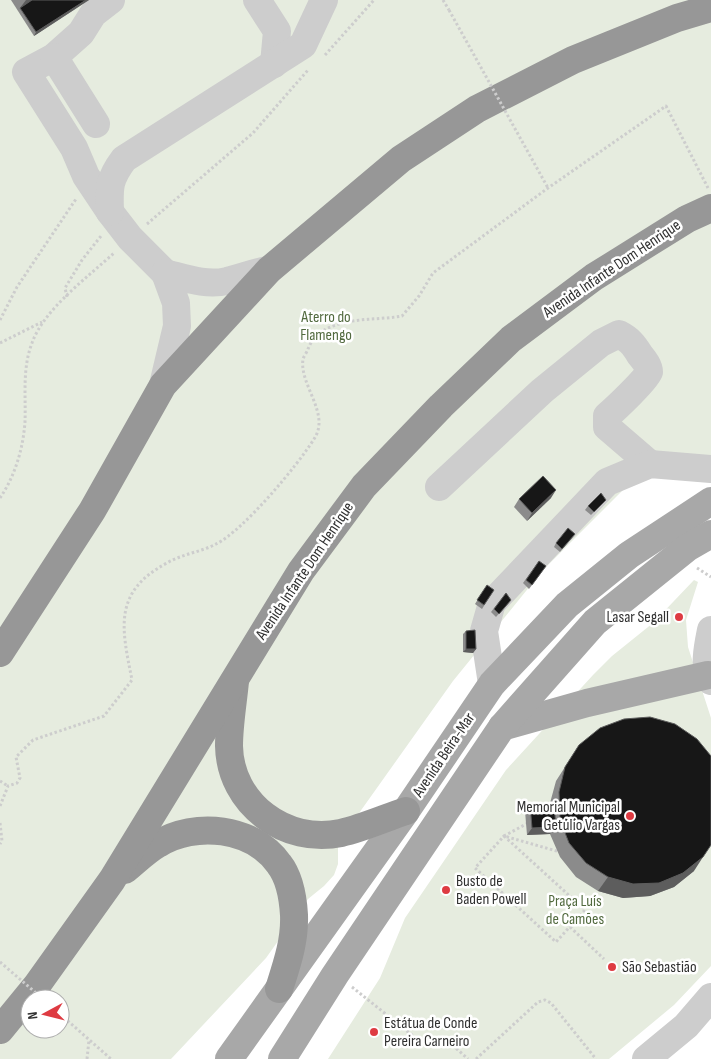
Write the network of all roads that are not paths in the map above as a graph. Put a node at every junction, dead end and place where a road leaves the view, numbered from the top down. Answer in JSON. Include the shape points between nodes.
{"nodes":[{"id":1,"x":111,"y":0,"type":"edge"},
{"id":2,"x":258,"y":0,"type":"edge"},
{"id":3,"x":324,"y":2,"type":"edge"},
{"id":4,"x":711,"y":8,"type":"edge"},
{"id":5,"x":54,"y":57,"type":"junction"},
{"id":6,"x":274,"y":64,"type":"junction"},
{"id":7,"x":96,"y":124,"type":"dead end"},
{"id":8,"x":711,"y":208,"type":"edge"},
{"id":9,"x":110,"y":212,"type":"junction"},
{"id":10,"x":269,"y":270,"type":"junction"},
{"id":11,"x":165,"y":272,"type":"junction"},
{"id":12,"x":163,"y":385,"type":"junction"},
{"id":13,"x":650,"y":464,"type":"junction"},
{"id":14,"x":711,"y":469,"type":"edge"},
{"id":15,"x":439,"y":487,"type":"dead end"},
{"id":16,"x":711,"y":500,"type":"edge"},
{"id":17,"x":711,"y":534,"type":"edge"},
{"id":18,"x":711,"y":630,"type":"edge"},
{"id":19,"x":0,"y":653,"type":"edge"},
{"id":20,"x":236,"y":674,"type":"junction"},
{"id":21,"x":709,"y":678,"type":"edge"},
{"id":22,"x":492,"y":684,"type":"junction"},
{"id":23,"x":502,"y":727,"type":"junction"},
{"id":24,"x":406,"y":811,"type":"junction"},
{"id":25,"x":112,"y":880,"type":"junction"},
{"id":26,"x":279,"y":989,"type":"junction"},
{"id":27,"x":711,"y":997,"type":"edge"},
{"id":28,"x":0,"y":1030,"type":"edge"},
{"id":29,"x":229,"y":1059,"type":"edge"},
{"id":30,"x":282,"y":1059,"type":"edge"},
{"id":31,"x":646,"y":1059,"type":"edge"}],
"edges":[{"from":1,"to":5,"type":"street","via":[[93,14],[80,33]]},
{"from":2,"to":6,"type":"street","via":[[277,31]]},
{"from":3,"to":6,"type":"street","via":[[303,45]]},
{"from":4,"to":10,"type":"highway","via":[[677,18],[573,60],[478,109],[401,159]]},
{"from":5,"to":7,"type":"street"},
{"from":5,"to":9,"type":"street","via":[[26,72]]},
{"from":6,"to":9,"type":"street","via":[[124,159],[112,174]]},
{"from":8,"to":20,"type":"highway","name":"Avenida Infante Dom Henrique","via":[[687,219],[594,278],[511,339],[441,406],[364,486],[301,571]]},
{"from":9,"to":11,"type":"street","via":[[130,238]]},
{"from":10,"to":11,"type":"street","via":[[226,282],[199,282]]},
{"from":10,"to":12,"type":"highway"},
{"from":11,"to":12,"type":"street","via":[[176,303],[177,326]]},
{"from":12,"to":19,"type":"highway","via":[[92,511]]},
{"from":13,"to":14,"type":"street"},
{"from":13,"to":15,"type":"street","via":[[607,427],[607,416],[645,381],[649,372],[629,339],[618,334],[542,391]]},
{"from":13,"to":22,"type":"street","via":[[607,482],[492,603],[484,630]]},
{"from":16,"to":22,"type":"main road","name":"Avenida Beira-Mar","via":[[629,555],[567,605]]},
{"from":17,"to":23,"type":"main road","name":"Avenida Beira-Mar","via":[[686,548],[595,622]]},
{"from":18,"to":21,"type":"street"},
{"from":20,"to":24,"type":"highway","via":[[229,747],[234,774],[243,793],[258,812],[276,825],[296,832],[322,835],[341,833]]},
{"from":20,"to":25,"type":"highway","name":"Avenida Infante Dom Henrique"},
{"from":21,"to":23,"type":"main road","via":[[587,703]]},
{"from":22,"to":24,"type":"main road","name":"Avenida Beira-Mar"},
{"from":23,"to":30,"type":"main road","name":"Avenida Beira-Mar"},
{"from":24,"to":26,"type":"main road","name":"Avenida Beira-Mar"},
{"from":25,"to":26,"type":"highway","via":[[159,843],[196,832],[216,830],[234,834],[268,851],[280,864],[289,883],[294,916],[293,944]]},
{"from":25,"to":28,"type":"highway","name":"Avenida Infante Dom Henrique","via":[[37,985]]},
{"from":26,"to":29,"type":"main road","name":"Avenida Beira-Mar"},
{"from":27,"to":31,"type":"street","via":[[686,1026]]}]}
